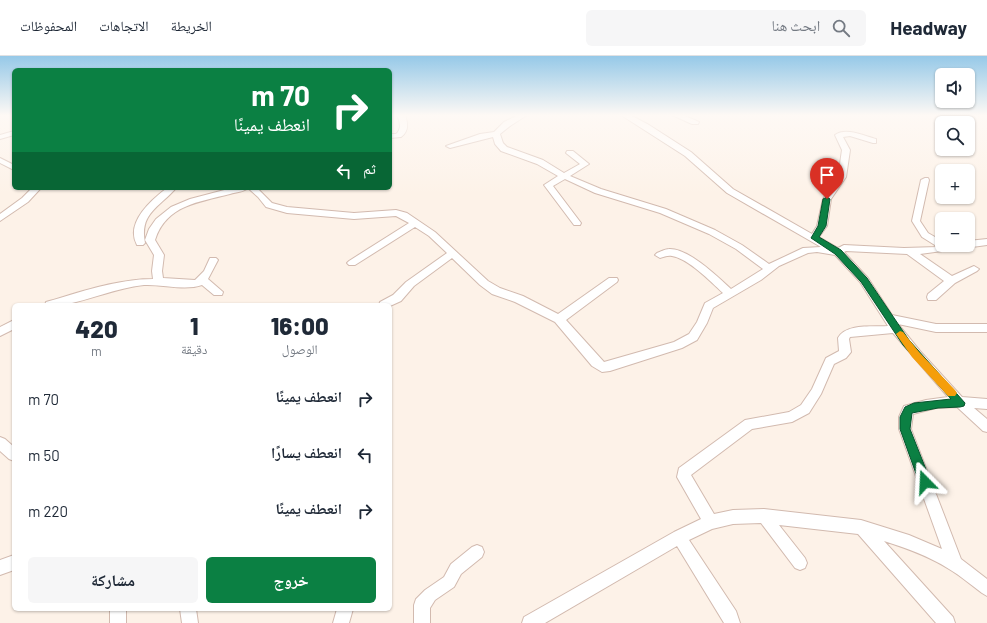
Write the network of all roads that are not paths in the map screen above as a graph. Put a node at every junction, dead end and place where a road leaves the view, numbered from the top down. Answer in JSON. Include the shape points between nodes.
{"nodes":[{"id":1,"x":465,"y":141,"type":"edge"},
{"id":2,"x":498,"y":141,"type":"edge"},
{"id":3,"x":668,"y":141,"type":"edge"},
{"id":4,"x":841,"y":141,"type":"edge"},
{"id":5,"x":450,"y":146,"type":"dead end"},
{"id":6,"x":570,"y":153,"type":"dead end"},
{"id":7,"x":0,"y":160,"type":"edge"},
{"id":8,"x":12,"y":167,"type":"edge"},
{"id":9,"x":564,"y":175,"type":"junction"},
{"id":10,"x":925,"y":180,"type":"dead end"},
{"id":11,"x":36,"y":190,"type":"edge"},
{"id":12,"x":170,"y":190,"type":"edge"},
{"id":13,"x":236,"y":190,"type":"edge"},
{"id":14,"x":255,"y":190,"type":"edge"},
{"id":15,"x":0,"y":218,"type":"edge"},
{"id":16,"x":577,"y":222,"type":"dead end"},
{"id":17,"x":416,"y":223,"type":"junction"},
{"id":18,"x":814,"y":238,"type":"junction"},
{"id":19,"x":935,"y":240,"type":"edge"},
{"id":20,"x":987,"y":242,"type":"edge"},
{"id":21,"x":140,"y":243,"type":"dead end"},
{"id":22,"x":975,"y":243,"type":"edge"},
{"id":23,"x":935,"y":248,"type":"edge"},
{"id":24,"x":838,"y":252,"type":"junction"},
{"id":25,"x":910,"y":252,"type":"junction"},
{"id":26,"x":452,"y":254,"type":"junction"},
{"id":27,"x":660,"y":255,"type":"dead end"},
{"id":28,"x":213,"y":260,"type":"dead end"},
{"id":29,"x":352,"y":263,"type":"dead end"},
{"id":30,"x":768,"y":268,"type":"junction"},
{"id":31,"x":974,"y":269,"type":"dead end"},
{"id":32,"x":203,"y":280,"type":"junction"},
{"id":33,"x":613,"y":280,"type":"dead end"},
{"id":34,"x":951,"y":281,"type":"junction"},
{"id":35,"x":159,"y":282,"type":"junction"},
{"id":36,"x":218,"y":292,"type":"dead end"},
{"id":37,"x":729,"y":294,"type":"junction"},
{"id":38,"x":932,"y":297,"type":"dead end"},
{"id":39,"x":57,"y":303,"type":"edge"},
{"id":40,"x":388,"y":303,"type":"edge"},
{"id":41,"x":559,"y":319,"type":"junction"},
{"id":42,"x":893,"y":323,"type":"junction"},
{"id":43,"x":12,"y":325,"type":"edge"},
{"id":44,"x":987,"y":328,"type":"edge"},
{"id":45,"x":0,"y":332,"type":"edge"},
{"id":46,"x":960,"y":403,"type":"junction"},
{"id":47,"x":987,"y":404,"type":"edge"},
{"id":48,"x":987,"y":427,"type":"edge"},
{"id":49,"x":0,"y":443,"type":"edge"},
{"id":50,"x":12,"y":453,"type":"edge"},
{"id":51,"x":764,"y":516,"type":"junction"},
{"id":52,"x":710,"y":522,"type":"junction"},
{"id":53,"x":860,"y":526,"type":"junction"},
{"id":54,"x":679,"y":537,"type":"junction"},
{"id":55,"x":477,"y":552,"type":"dead end"},
{"id":56,"x":12,"y":563,"type":"edge"},
{"id":57,"x":800,"y":563,"type":"dead end"},
{"id":58,"x":955,"y":564,"type":"junction"},
{"id":59,"x":0,"y":568,"type":"edge"},
{"id":60,"x":987,"y":588,"type":"edge"},
{"id":61,"x":118,"y":611,"type":"edge"},
{"id":62,"x":188,"y":611,"type":"edge"},
{"id":63,"x":344,"y":611,"type":"edge"},
{"id":64,"x":118,"y":623,"type":"edge"},
{"id":65,"x":190,"y":623,"type":"edge"},
{"id":66,"x":341,"y":623,"type":"edge"},
{"id":67,"x":422,"y":623,"type":"edge"},
{"id":68,"x":530,"y":623,"type":"edge"},
{"id":69,"x":732,"y":623,"type":"edge"},
{"id":70,"x":947,"y":623,"type":"edge"}],
"edges":[{"from":1,"to":5,"type":"street"},
{"from":2,"to":9,"type":"street","via":[[504,149],[540,162]]},
{"from":3,"to":18,"type":"street","via":[[688,154],[730,191]]},
{"from":4,"to":18,"type":"street","via":[[846,150],[842,177],[827,199],[822,226]]},
{"from":6,"to":9,"type":"street","via":[[585,164]]},
{"from":7,"to":8,"type":"street"},
{"from":9,"to":16,"type":"street","via":[[548,185]]},
{"from":9,"to":30,"type":"street","via":[[598,191],[663,211],[712,232]]},
{"from":10,"to":19,"type":"street","via":[[916,221],[925,234]]},
{"from":11,"to":15,"type":"street"},
{"from":12,"to":21,"type":"street","via":[[142,218],[137,235]]},
{"from":13,"to":35,"type":"street","via":[[186,203],[161,218],[150,240],[159,255]]},
{"from":14,"to":17,"type":"street","via":[[269,205],[277,209],[354,216],[396,213]]},
{"from":17,"to":26,"type":"street","via":[[432,234]]},
{"from":17,"to":29,"type":"street"},
{"from":18,"to":24,"type":"street"},
{"from":20,"to":22,"type":"street"},
{"from":23,"to":25,"type":"street"},
{"from":24,"to":25,"type":"street","via":[[844,248]]},
{"from":24,"to":30,"type":"street","via":[[806,250]]},
{"from":24,"to":42,"type":"street","via":[[864,280]]},
{"from":25,"to":34,"type":"street"},
{"from":26,"to":40,"type":"street"},
{"from":26,"to":41,"type":"street","via":[[496,291],[519,299]]},
{"from":27,"to":37,"type":"street","via":[[670,252],[682,255]]},
{"from":28,"to":32,"type":"street"},
{"from":30,"to":37,"type":"street","via":[[757,278]]},
{"from":31,"to":34,"type":"street"},
{"from":32,"to":35,"type":"street","via":[[190,284]]},
{"from":32,"to":36,"type":"street"},
{"from":33,"to":41,"type":"street"},
{"from":34,"to":38,"type":"street"},
{"from":35,"to":39,"type":"street","via":[[115,286]]},
{"from":37,"to":41,"type":"street","via":[[708,306],[698,330],[688,340],[610,366],[602,367],[596,362]]},
{"from":42,"to":44,"type":"street","via":[[936,328]]},
{"from":42,"to":46,"type":"street","via":[[916,354]]},
{"from":42,"to":52,"type":"street","via":[[846,334],[843,338],[845,352],[830,361],[817,391],[805,409],[792,417],[749,424],[684,472],[684,477]]},
{"from":43,"to":45,"type":"street"},
{"from":46,"to":47,"type":"street"},
{"from":46,"to":48,"type":"street"},
{"from":46,"to":58,"type":"street","via":[[914,408],[908,410],[905,417],[905,429]]},
{"from":49,"to":50,"type":"street"},
{"from":51,"to":52,"type":"street","via":[[733,517]]},
{"from":51,"to":53,"type":"street"},
{"from":51,"to":57,"type":"street"},
{"from":52,"to":54,"type":"street"},
{"from":53,"to":58,"type":"street","via":[[909,542]]},
{"from":53,"to":70,"type":"street"},
{"from":54,"to":68,"type":"street"},
{"from":54,"to":69,"type":"street"},
{"from":55,"to":67,"type":"street","via":[[456,569],[449,582],[430,595],[422,605]]},
{"from":56,"to":59,"type":"street"},
{"from":58,"to":60,"type":"street"},
{"from":61,"to":64,"type":"street"},
{"from":62,"to":65,"type":"street"},
{"from":63,"to":66,"type":"street"}]}
